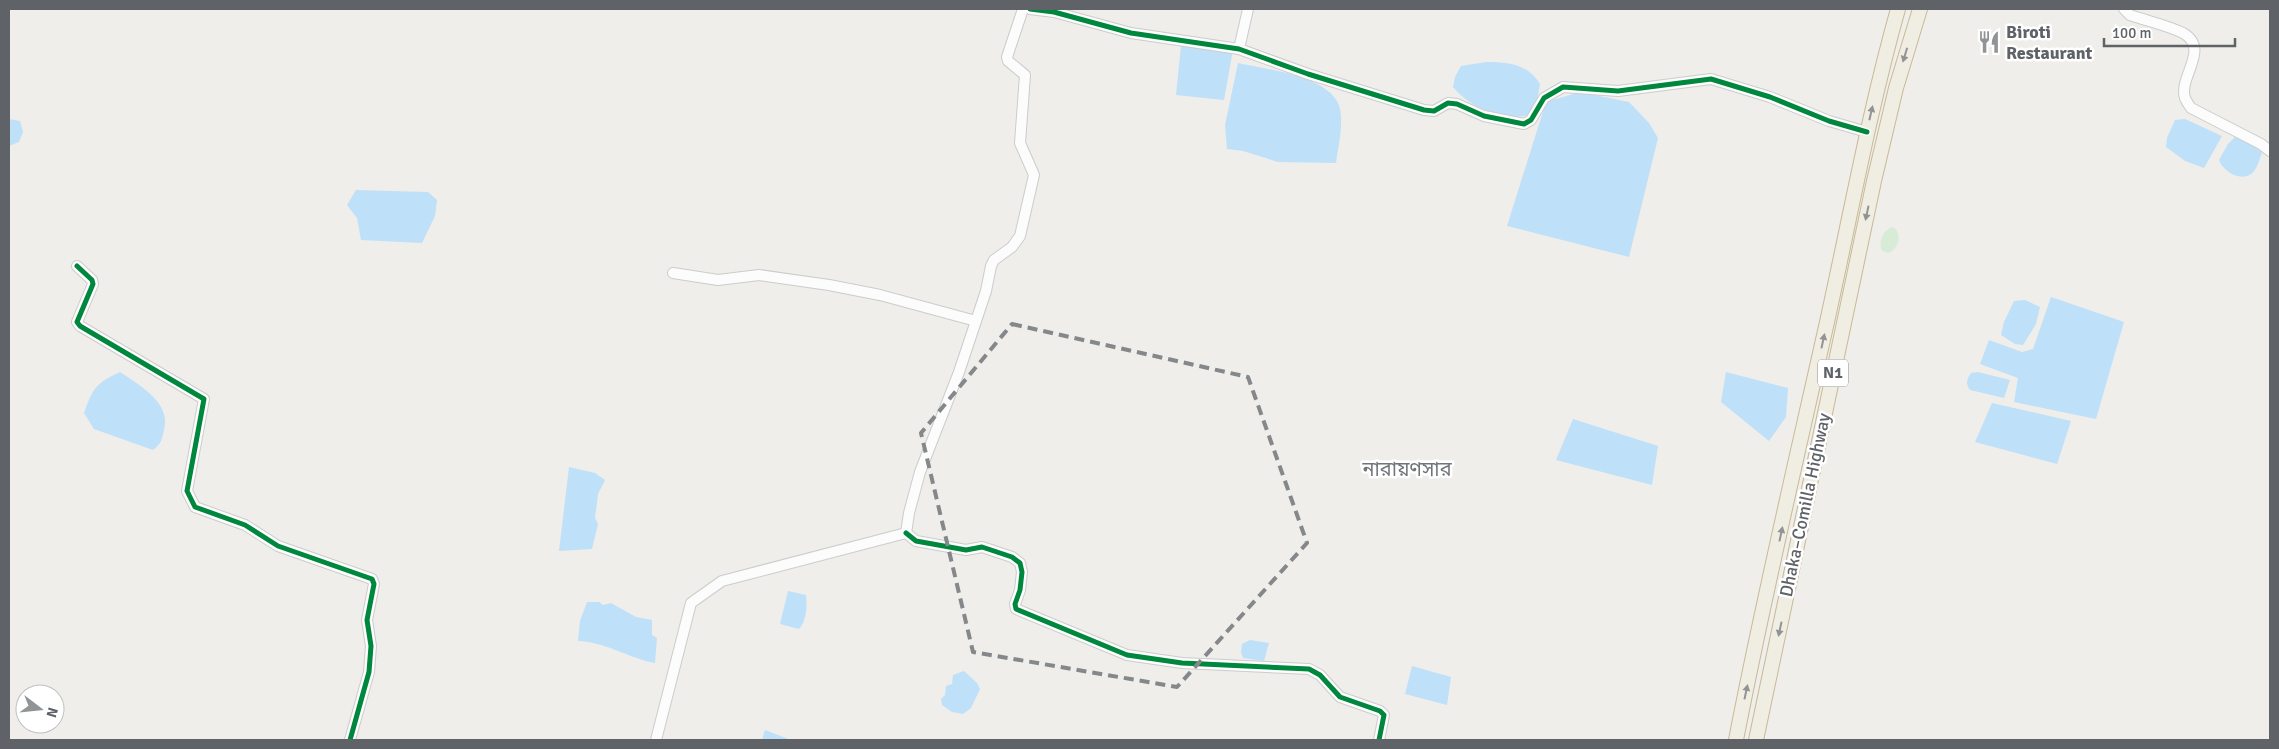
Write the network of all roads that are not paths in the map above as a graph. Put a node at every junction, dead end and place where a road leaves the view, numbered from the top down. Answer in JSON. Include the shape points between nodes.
{"nodes":[{"id":1,"x":1024,"y":9,"type":"edge"},
{"id":2,"x":1030,"y":9,"type":"edge"},
{"id":3,"x":1248,"y":9,"type":"edge"},
{"id":4,"x":1898,"y":9,"type":"edge"},
{"id":5,"x":1920,"y":9,"type":"edge"},
{"id":6,"x":2124,"y":9,"type":"edge"},
{"id":7,"x":1239,"y":49,"type":"junction"},
{"id":8,"x":1867,"y":132,"type":"junction"},
{"id":9,"x":2270,"y":151,"type":"edge"},
{"id":10,"x":1840,"y":264,"type":"junction"},
{"id":11,"x":77,"y":266,"type":"dead end"},
{"id":12,"x":1856,"y":267,"type":"junction"},
{"id":13,"x":673,"y":273,"type":"dead end"},
{"id":14,"x":976,"y":321,"type":"junction"},
{"id":15,"x":906,"y":533,"type":"junction"},
{"id":16,"x":350,"y":740,"type":"edge"},
{"id":17,"x":656,"y":740,"type":"edge"},
{"id":18,"x":1378,"y":740,"type":"edge"},
{"id":19,"x":1736,"y":740,"type":"edge"},
{"id":20,"x":1756,"y":740,"type":"edge"}],
"edges":[{"from":1,"to":14,"type":"street","via":[[1007,57],[1025,75],[1020,143],[1034,175],[1020,236],[1012,247],[994,260]]},
{"from":2,"to":7,"type":"street","via":[[1054,12],[1132,33]]},
{"from":3,"to":7,"type":"street"},
{"from":8,"to":4,"type":"highway","name":"Dhaka–Comilla Highway","number":"N1","one_way":true},
{"from":5,"to":12,"type":"highway","name":"Dhaka–Comilla Highway","number":"N1","one_way":true,"via":[[1896,88]]},
{"from":6,"to":9,"type":"street","via":[[2130,15],[2183,33],[2191,40],[2194,60],[2184,88],[2191,108]]},
{"from":7,"to":8,"type":"street","via":[[1424,110],[1434,111],[1448,103],[1457,104],[1484,116],[1524,124],[1531,120],[1544,98],[1563,87],[1618,91],[1711,79],[1770,96],[1829,121]]},
{"from":8,"to":10,"type":"highway","name":"Dhaka–Comilla Highway","number":"N1"},
{"from":10,"to":12,"type":"highway"},
{"from":19,"to":10,"type":"highway","name":"Dhaka–Comilla Highway","number":"N1","one_way":true},
{"from":11,"to":16,"type":"street","via":[[93,284],[77,322],[80,326],[204,398],[187,491],[195,507],[245,525],[278,546],[372,579],[374,584],[367,620],[371,646],[369,672]]},
{"from":12,"to":20,"type":"highway","name":"Dhaka–Comilla Highway","number":"N1","one_way":true},
{"from":13,"to":14,"type":"street","via":[[718,280],[759,275],[829,285]]},
{"from":14,"to":15,"type":"street","via":[[924,460]]},
{"from":15,"to":17,"type":"street","via":[[722,581],[691,603]]},
{"from":15,"to":18,"type":"street","via":[[916,541],[966,550],[982,547],[1012,557],[1020,563],[1022,572],[1016,609],[1127,655],[1182,663],[1309,669],[1320,675],[1340,697],[1384,715]]}]}
